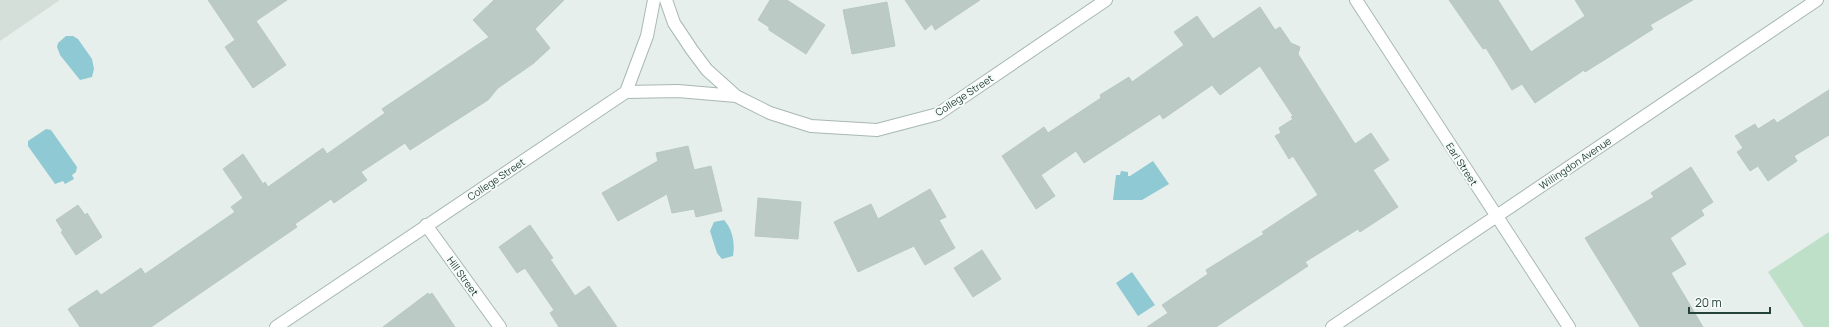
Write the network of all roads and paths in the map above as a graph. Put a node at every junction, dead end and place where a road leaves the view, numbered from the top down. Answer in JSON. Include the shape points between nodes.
{"nodes":[{"id":1,"x":654,"y":0,"type":"edge"},
{"id":2,"x":666,"y":0,"type":"edge"},
{"id":3,"x":1106,"y":0,"type":"edge"},
{"id":4,"x":1356,"y":0,"type":"edge"},
{"id":5,"x":1817,"y":0,"type":"edge"},
{"id":6,"x":626,"y":92,"type":"junction"},
{"id":7,"x":736,"y":96,"type":"junction"},
{"id":8,"x":1496,"y":216,"type":"junction"},
{"id":9,"x":426,"y":225,"type":"junction"},
{"id":10,"x":276,"y":327,"type":"edge"},
{"id":11,"x":500,"y":327,"type":"edge"},
{"id":12,"x":1332,"y":327,"type":"edge"},
{"id":13,"x":1569,"y":327,"type":"edge"}],
"edges":[{"from":1,"to":6,"type":"street","via":[[647,36]]},
{"from":2,"to":7,"type":"street","name":"College Street","via":[[674,22],[692,50],[707,70]]},
{"from":3,"to":7,"type":"street","name":"College Street","via":[[938,114],[877,130],[811,126],[770,113]]},
{"from":4,"to":8,"type":"street","name":"Earl Street"},
{"from":5,"to":8,"type":"street","name":"Willingdon Avenue"},
{"from":6,"to":7,"type":"street","name":"College Street","via":[[678,91]]},
{"from":6,"to":9,"type":"street","name":"College Street"},
{"from":8,"to":12,"type":"street","name":"Willingdon Avenue"},
{"from":8,"to":13,"type":"street","name":"Earl Street"},
{"from":9,"to":10,"type":"street","name":"College Street"},
{"from":9,"to":11,"type":"street","name":"Hill Street"}]}
